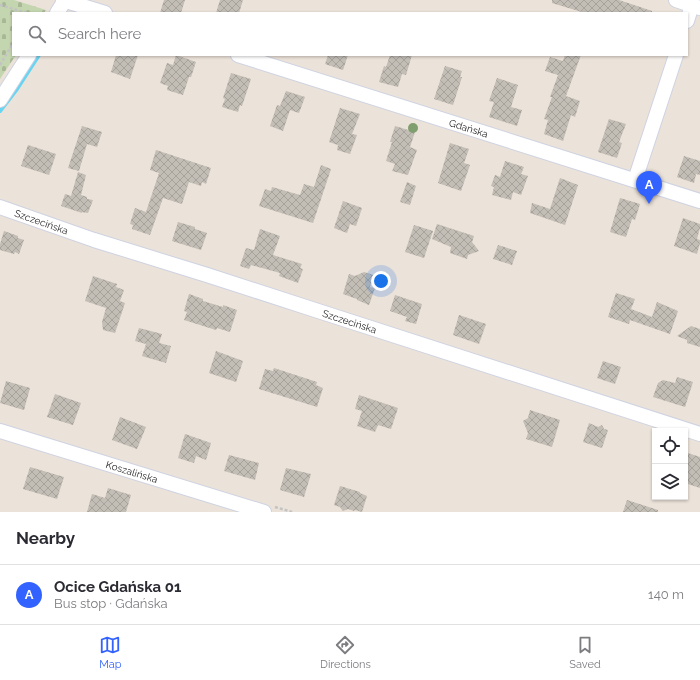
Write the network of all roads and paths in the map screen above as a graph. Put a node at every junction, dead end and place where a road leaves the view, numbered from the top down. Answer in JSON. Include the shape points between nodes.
{"nodes":[{"id":1,"x":64,"y":0,"type":"edge"},
{"id":2,"x":676,"y":0,"type":"edge"},
{"id":3,"x":0,"y":5,"type":"edge"},
{"id":4,"x":696,"y":6,"type":"edge"},
{"id":5,"x":24,"y":12,"type":"edge"},
{"id":6,"x":58,"y":12,"type":"edge"},
{"id":7,"x":101,"y":12,"type":"edge"},
{"id":8,"x":688,"y":19,"type":"edge"},
{"id":9,"x":12,"y":44,"type":"edge"},
{"id":10,"x":28,"y":56,"type":"edge"},
{"id":11,"x":241,"y":56,"type":"edge"},
{"id":12,"x":676,"y":56,"type":"edge"},
{"id":13,"x":1,"y":61,"type":"edge"},
{"id":14,"x":0,"y":65,"type":"edge"},
{"id":15,"x":0,"y":100,"type":"edge"},
{"id":16,"x":635,"y":180,"type":"junction"},
{"id":17,"x":700,"y":201,"type":"edge"},
{"id":18,"x":0,"y":207,"type":"edge"},
{"id":19,"x":0,"y":431,"type":"edge"},
{"id":20,"x":700,"y":434,"type":"edge"},
{"id":21,"x":264,"y":512,"type":"edge"}],
"edges":[{"from":1,"to":6,"type":"street"},
{"from":1,"to":7,"type":"street"},
{"from":2,"to":4,"type":"street"},
{"from":3,"to":5,"type":"path"},
{"from":4,"to":8,"type":"street"},
{"from":9,"to":13,"type":"path"},
{"from":10,"to":15,"type":"street"},
{"from":11,"to":16,"type":"street","name":"Gdańska"},
{"from":12,"to":16,"type":"street"},
{"from":13,"to":14,"type":"path"},
{"from":16,"to":17,"type":"street","name":"Gdańska"},
{"from":18,"to":20,"type":"street","name":"Szczecińska","via":[[94,240]]},
{"from":19,"to":21,"type":"street","name":"Koszalińska"}]}
